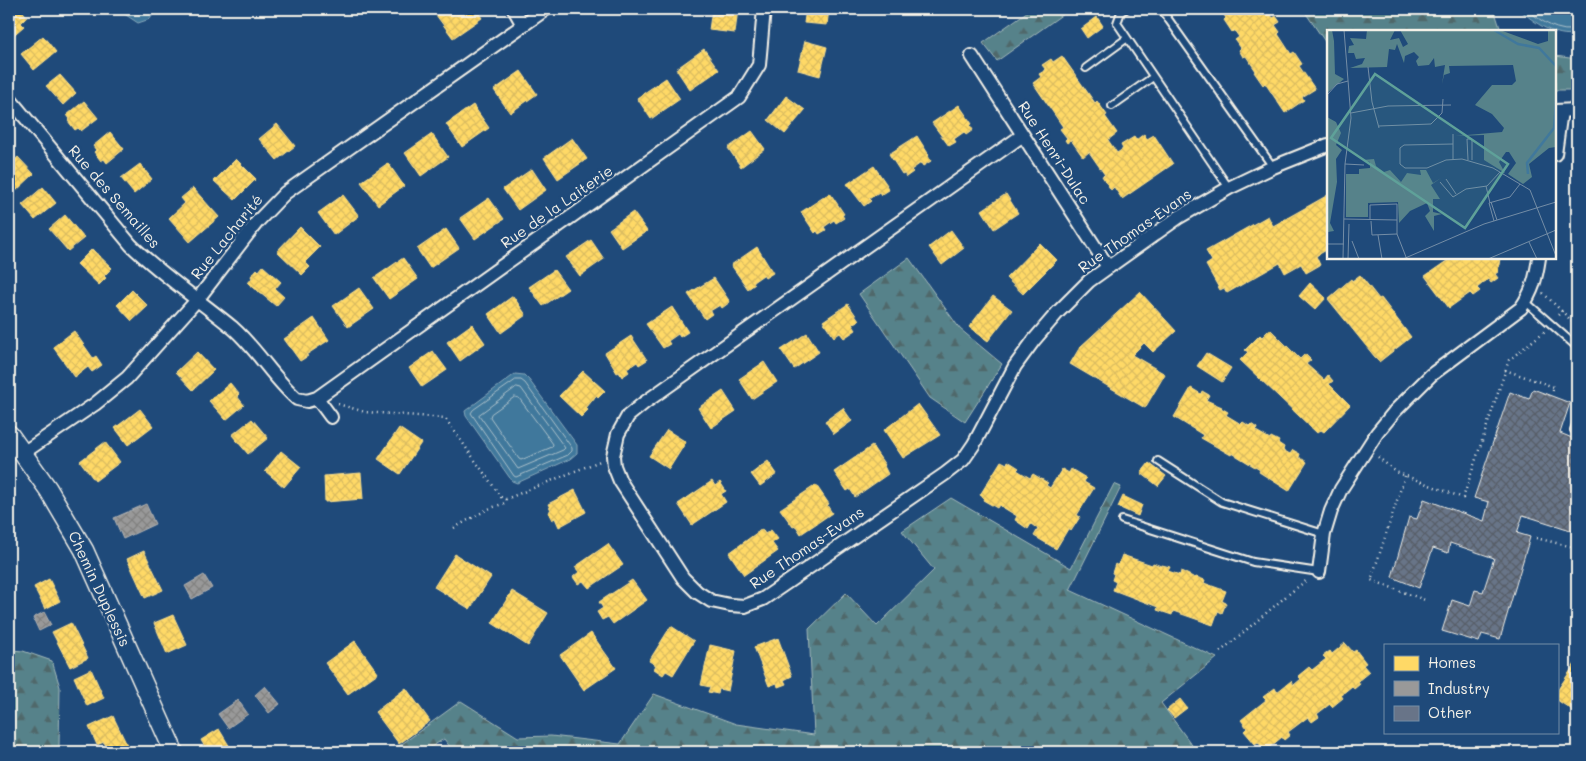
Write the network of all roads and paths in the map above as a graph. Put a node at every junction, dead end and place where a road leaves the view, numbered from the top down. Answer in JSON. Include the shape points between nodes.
{"nodes":[{"id":1,"x":514,"y":9,"type":"edge"},
{"id":2,"x":546,"y":9,"type":"edge"},
{"id":3,"x":764,"y":9,"type":"edge"},
{"id":4,"x":1126,"y":9,"type":"edge"},
{"id":5,"x":1161,"y":9,"type":"edge"},
{"id":6,"x":523,"y":25,"type":"junction"},
{"id":7,"x":1126,"y":39,"type":"junction"},
{"id":8,"x":972,"y":56,"type":"dead end"},
{"id":9,"x":1086,"y":68,"type":"dead end"},
{"id":10,"x":1153,"y":78,"type":"junction"},
{"id":11,"x":9,"y":98,"type":"edge"},
{"id":12,"x":1112,"y":106,"type":"dead end"},
{"id":13,"x":1577,"y":110,"type":"edge"},
{"id":14,"x":1558,"y":111,"type":"edge"},
{"id":15,"x":1023,"y":135,"type":"junction"},
{"id":16,"x":1556,"y":140,"type":"edge"},
{"id":17,"x":1327,"y":145,"type":"edge"},
{"id":18,"x":1273,"y":167,"type":"junction"},
{"id":19,"x":1229,"y":188,"type":"junction"},
{"id":20,"x":1539,"y":259,"type":"edge"},
{"id":21,"x":1108,"y":267,"type":"junction"},
{"id":22,"x":1533,"y":288,"type":"junction"},
{"id":23,"x":197,"y":300,"type":"junction"},
{"id":24,"x":1526,"y":302,"type":"junction"},
{"id":25,"x":1562,"y":310,"type":"junction"},
{"id":26,"x":1551,"y":324,"type":"junction"},
{"id":27,"x":1577,"y":326,"type":"edge"},
{"id":28,"x":1577,"y":347,"type":"edge"},
{"id":29,"x":1505,"y":370,"type":"junction"},
{"id":30,"x":1552,"y":394,"type":"dead end"},
{"id":31,"x":317,"y":398,"type":"junction"},
{"id":32,"x":331,"y":417,"type":"dead end"},
{"id":33,"x":1577,"y":422,"type":"edge"},
{"id":34,"x":1574,"y":430,"type":"dead end"},
{"id":35,"x":9,"y":434,"type":"edge"},
{"id":36,"x":1367,"y":447,"type":"junction"},
{"id":37,"x":23,"y":453,"type":"junction"},
{"id":38,"x":613,"y":456,"type":"junction"},
{"id":39,"x":1158,"y":461,"type":"dead end"},
{"id":40,"x":1404,"y":476,"type":"junction"},
{"id":41,"x":506,"y":499,"type":"junction"},
{"id":42,"x":1122,"y":520,"type":"dead end"},
{"id":43,"x":454,"y":528,"type":"dead end"},
{"id":44,"x":1324,"y":534,"type":"junction"},
{"id":45,"x":1536,"y":538,"type":"dead end"},
{"id":46,"x":1577,"y":548,"type":"edge"},
{"id":47,"x":1319,"y":572,"type":"junction"},
{"id":48,"x":1425,"y":600,"type":"dead end"},
{"id":49,"x":1220,"y":652,"type":"dead end"},
{"id":50,"x":174,"y":752,"type":"edge"}],
"edges":[{"from":1,"to":6,"type":"street"},
{"from":2,"to":6,"type":"street","name":"Rue Lacharité"},
{"from":3,"to":31,"type":"street","name":"Rue de la Laiterie","via":[[759,65],[740,97]]},
{"from":4,"to":7,"type":"lane","via":[[1116,23]]},
{"from":5,"to":18,"type":"lane"},
{"from":6,"to":23,"type":"street","name":"Rue Lacharité","via":[[285,193],[257,222]]},
{"from":7,"to":9,"type":"lane"},
{"from":7,"to":10,"type":"lane"},
{"from":8,"to":15,"type":"street","name":"Rue Henri-Dulac"},
{"from":10,"to":12,"type":"lane"},
{"from":10,"to":19,"type":"lane"},
{"from":11,"to":23,"type":"street","name":"Rue des Semailles","via":[[131,245]]},
{"from":13,"to":14,"type":"street"},
{"from":14,"to":16,"type":"street"},
{"from":15,"to":21,"type":"street","name":"Rue Henri-Dulac"},
{"from":15,"to":38,"type":"street","name":"Rue Thomas-Evans","via":[[644,403],[628,416],[618,434]]},
{"from":17,"to":18,"type":"street","name":"Rue Thomas-Evans"},
{"from":18,"to":19,"type":"street","name":"Rue Thomas-Evans"},
{"from":19,"to":21,"type":"street","name":"Rue Thomas-Evans","via":[[1179,217]]},
{"from":20,"to":22,"type":"street"},
{"from":21,"to":38,"type":"street","name":"Rue Thomas-Evans","via":[[1089,281],[1034,340],[1015,366],[963,460],[763,599],[746,606],[711,601],[683,578],[620,481]]},
{"from":22,"to":24,"type":"street"},
{"from":22,"to":25,"type":"path"},
{"from":23,"to":31,"type":"street","name":"Rue des Semailles","via":[[233,328],[297,399]]},
{"from":23,"to":37,"type":"street","name":"Rue Lacharité","via":[[127,378]]},
{"from":24,"to":26,"type":"lane"},
{"from":24,"to":36,"type":"street","via":[[1507,320],[1431,375],[1395,411]]},
{"from":25,"to":26,"type":"path"},
{"from":25,"to":27,"type":"path"},
{"from":26,"to":28,"type":"lane"},
{"from":26,"to":29,"type":"path","via":[[1509,360]]},
{"from":29,"to":30,"type":"path","via":[[1554,387]]},
{"from":29,"to":40,"type":"path","via":[[1463,498]]},
{"from":31,"to":32,"type":"street"},
{"from":31,"to":41,"type":"path","via":[[365,412],[445,418],[501,497]]},
{"from":33,"to":34,"type":"lane"},
{"from":35,"to":37,"type":"street","name":"Chemin Duplessis"},
{"from":36,"to":40,"type":"path"},
{"from":36,"to":44,"type":"street","via":[[1341,489]]},
{"from":37,"to":50,"type":"street","name":"Chemin Duplessis","via":[[84,550]]},
{"from":38,"to":41,"type":"path"},
{"from":39,"to":44,"type":"lane","via":[[1222,502]]},
{"from":40,"to":48,"type":"path","via":[[1371,580]]},
{"from":41,"to":43,"type":"path","via":[[505,503]]},
{"from":42,"to":47,"type":"lane","via":[[1253,562]]},
{"from":44,"to":47,"type":"street"},
{"from":45,"to":46,"type":"path"},
{"from":47,"to":49,"type":"path"}]}
